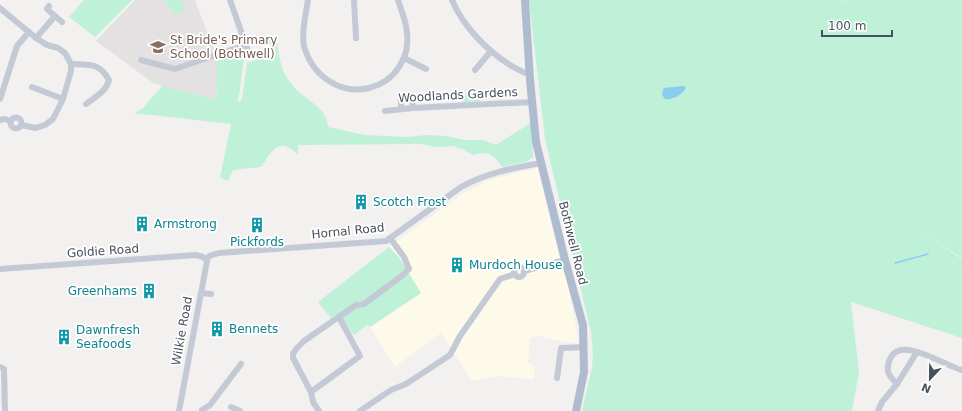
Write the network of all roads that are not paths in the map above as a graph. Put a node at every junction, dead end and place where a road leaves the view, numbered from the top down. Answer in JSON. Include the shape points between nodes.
{"nodes":[{"id":1,"x":230,"y":0,"type":"edge"},
{"id":2,"x":308,"y":0,"type":"edge"},
{"id":3,"x":354,"y":0,"type":"edge"},
{"id":4,"x":398,"y":0,"type":"edge"},
{"id":5,"x":452,"y":0,"type":"edge"},
{"id":6,"x":525,"y":0,"type":"edge"},
{"id":7,"x":49,"y":6,"type":"dead end"},
{"id":8,"x":0,"y":8,"type":"edge"},
{"id":9,"x":55,"y":16,"type":"junction"},
{"id":10,"x":62,"y":22,"type":"dead end"},
{"id":11,"x":29,"y":32,"type":"junction"},
{"id":12,"x":36,"y":38,"type":"junction"},
{"id":13,"x":356,"y":38,"type":"dead end"},
{"id":14,"x":491,"y":51,"type":"junction"},
{"id":15,"x":404,"y":58,"type":"junction"},
{"id":16,"x":141,"y":60,"type":"dead end"},
{"id":17,"x":71,"y":64,"type":"junction"},
{"id":18,"x":426,"y":69,"type":"dead end"},
{"id":19,"x":475,"y":70,"type":"dead end"},
{"id":20,"x":530,"y":78,"type":"junction"},
{"id":21,"x":32,"y":87,"type":"dead end"},
{"id":22,"x":91,"y":91,"type":"dead end"},
{"id":23,"x":1,"y":92,"type":"edge"},
{"id":24,"x":95,"y":97,"type":"junction"},
{"id":25,"x":0,"y":99,"type":"edge"},
{"id":26,"x":63,"y":99,"type":"junction"},
{"id":27,"x":532,"y":102,"type":"junction"},
{"id":28,"x":86,"y":104,"type":"dead end"},
{"id":29,"x":385,"y":110,"type":"dead end"},
{"id":30,"x":0,"y":120,"type":"edge"},
{"id":31,"x":541,"y":164,"type":"junction"},
{"id":32,"x":390,"y":238,"type":"junction"},
{"id":33,"x":208,"y":258,"type":"junction"},
{"id":34,"x":565,"y":260,"type":"junction"},
{"id":35,"x":0,"y":269,"type":"edge"},
{"id":36,"x":201,"y":293,"type":"junction"},
{"id":37,"x":211,"y":294,"type":"dead end"},
{"id":38,"x":339,"y":317,"type":"junction"},
{"id":39,"x":584,"y":347,"type":"junction"},
{"id":40,"x":917,"y":352,"type":"junction"},
{"id":41,"x":241,"y":364,"type":"dead end"},
{"id":42,"x":0,"y":367,"type":"edge"},
{"id":43,"x":962,"y":370,"type":"edge"},
{"id":44,"x":557,"y":378,"type":"dead end"},
{"id":45,"x":897,"y":384,"type":"junction"},
{"id":46,"x":311,"y":392,"type":"junction"},
{"id":47,"x":231,"y":407,"type":"dead end"},
{"id":48,"x":3,"y":410,"type":"edge"},
{"id":49,"x":179,"y":411,"type":"edge"},
{"id":50,"x":200,"y":411,"type":"edge"},
{"id":51,"x":240,"y":411,"type":"edge"},
{"id":52,"x":319,"y":411,"type":"edge"},
{"id":53,"x":360,"y":411,"type":"edge"},
{"id":54,"x":576,"y":411,"type":"edge"},
{"id":55,"x":878,"y":411,"type":"edge"}],
"edges":[{"from":1,"to":16,"type":"street","via":[[246,48],[175,69]]},
{"from":2,"to":15,"type":"street","via":[[304,44],[316,70],[325,79],[350,90],[376,86],[392,75]]},
{"from":3,"to":13,"type":"street"},
{"from":4,"to":15,"type":"street","via":[[408,34]]},
{"from":5,"to":14,"type":"street","via":[[475,35]]},
{"from":6,"to":20,"type":"main road","name":"Bothwell Road"},
{"from":7,"to":9,"type":"street","via":[[46,9]]},
{"from":8,"to":11,"type":"street"},
{"from":9,"to":10,"type":"street"},
{"from":9,"to":12,"type":"street"},
{"from":11,"to":12,"type":"street"},
{"from":11,"to":23,"type":"street","via":[[16,46]]},
{"from":12,"to":17,"type":"street","via":[[66,53]]},
{"from":14,"to":19,"type":"street"},
{"from":14,"to":20,"type":"street"},
{"from":15,"to":18,"type":"street"},
{"from":17,"to":24,"type":"street","via":[[90,64],[106,76],[107,86]]},
{"from":17,"to":26,"type":"street"},
{"from":20,"to":27,"type":"main road","name":"Bothwell Road"},
{"from":21,"to":26,"type":"street"},
{"from":22,"to":24,"type":"street"},
{"from":23,"to":25,"type":"street"},
{"from":24,"to":28,"type":"street"},
{"from":26,"to":30,"type":"street","via":[[53,119],[36,128],[21,125],[15,128],[12,127],[11,121]]},
{"from":27,"to":29,"type":"street","name":"Woodlands Gardens","via":[[413,108],[412,99],[401,100],[401,109]]},
{"from":27,"to":31,"type":"main road","name":"Bothwell Road"},
{"from":31,"to":32,"type":"street","name":"Hornal Road","via":[[508,169],[472,180]]},
{"from":31,"to":34,"type":"main road","name":"Bothwell Road"},
{"from":32,"to":33,"type":"street","name":"Hornal Road","via":[[386,241],[219,253]]},
{"from":32,"to":38,"type":"street","via":[[404,257],[409,269],[369,301],[356,305]]},
{"from":33,"to":35,"type":"street","name":"Goldie Road","via":[[196,255]]},
{"from":33,"to":36,"type":"street","name":"Wilkie Road"},
{"from":34,"to":39,"type":"main road","name":"Bothwell Road","via":[[583,324]]},
{"from":34,"to":53,"type":"street","via":[[524,271],[521,276],[515,274],[500,279],[460,336],[450,355]]},
{"from":36,"to":37,"type":"street"},
{"from":36,"to":49,"type":"street","name":"Wilkie Road"},
{"from":38,"to":46,"type":"street","via":[[304,341],[293,354]]},
{"from":38,"to":46,"type":"street","via":[[360,356]]},
{"from":39,"to":44,"type":"street","via":[[561,348]]},
{"from":39,"to":54,"type":"main road","name":"Bothwell Road","via":[[584,372]]},
{"from":40,"to":43,"type":"street"},
{"from":40,"to":45,"type":"street"},
{"from":40,"to":45,"type":"street","via":[[901,350],[892,353],[888,371]]},
{"from":41,"to":50,"type":"street","via":[[210,405]]},
{"from":42,"to":48,"type":"street","via":[[4,369]]},
{"from":45,"to":55,"type":"street"},
{"from":46,"to":52,"type":"street","via":[[313,402]]},
{"from":47,"to":51,"type":"street"}]}
